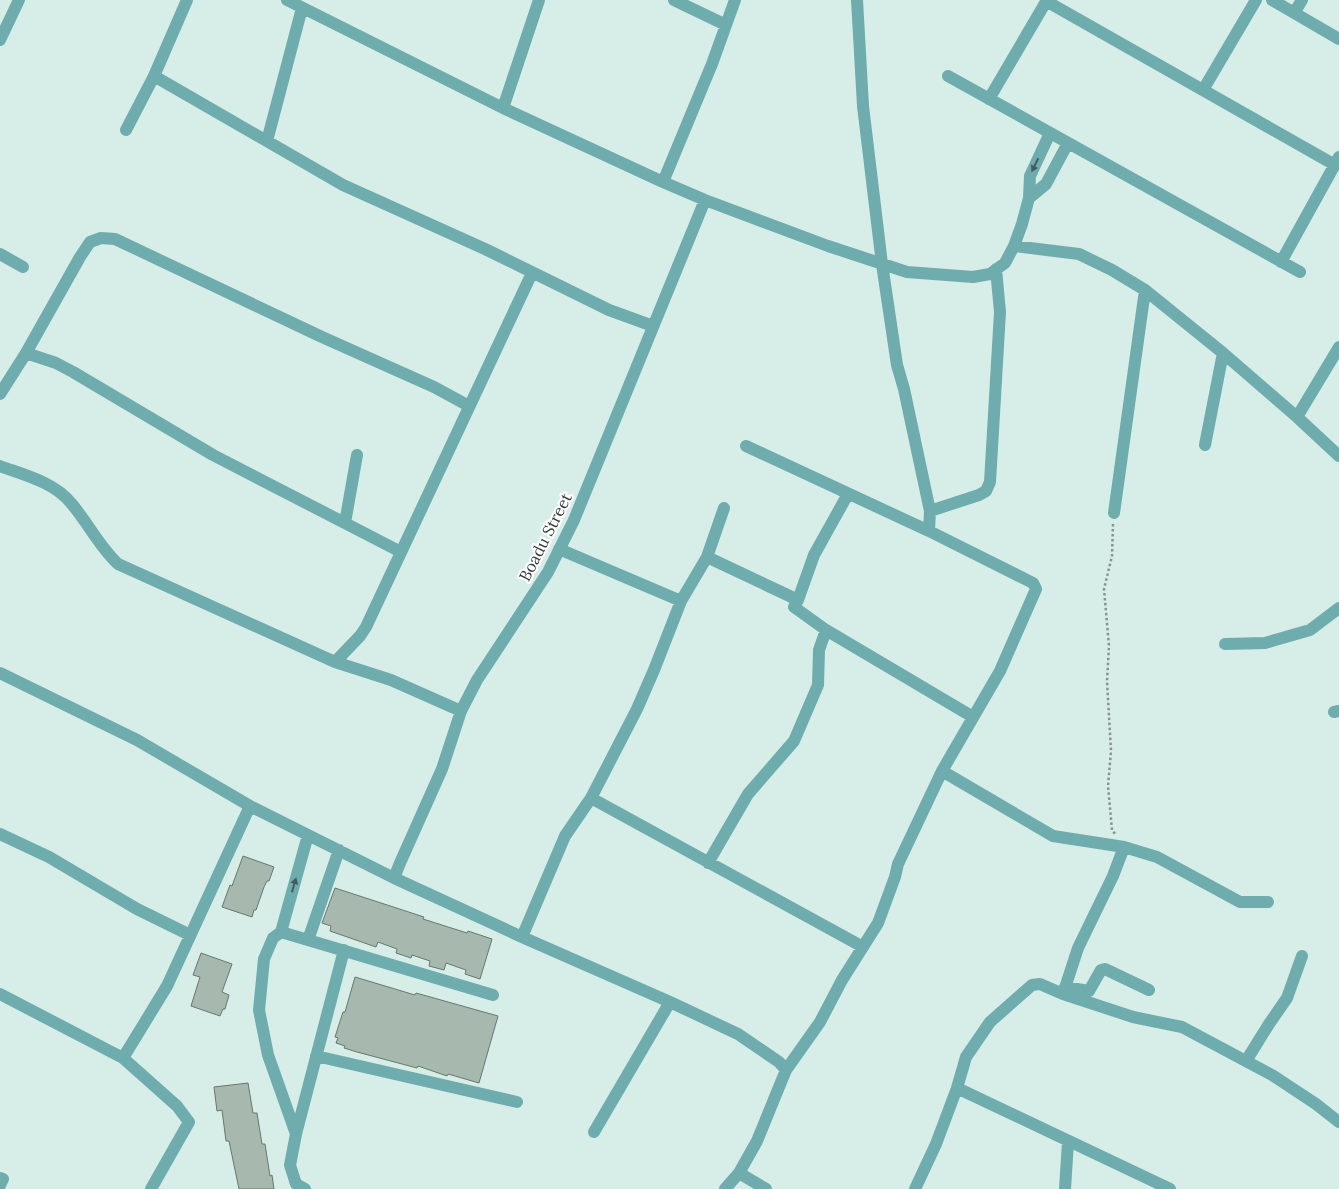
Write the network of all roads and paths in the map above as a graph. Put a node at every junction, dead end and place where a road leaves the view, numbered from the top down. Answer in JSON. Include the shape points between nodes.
{"nodes":[{"id":1,"x":19,"y":0,"type":"edge"},
{"id":2,"x":187,"y":0,"type":"edge"},
{"id":3,"x":287,"y":0,"type":"edge"},
{"id":4,"x":539,"y":0,"type":"edge"},
{"id":5,"x":674,"y":0,"type":"edge"},
{"id":6,"x":735,"y":0,"type":"edge"},
{"id":7,"x":858,"y":0,"type":"edge"},
{"id":8,"x":1256,"y":0,"type":"edge"},
{"id":9,"x":1272,"y":0,"type":"edge"},
{"id":10,"x":1302,"y":0,"type":"edge"},
{"id":11,"x":1046,"y":1,"type":"edge"},
{"id":12,"x":302,"y":8,"type":"junction"},
{"id":13,"x":1294,"y":13,"type":"junction"},
{"id":14,"x":726,"y":25,"type":"junction"},
{"id":15,"x":1,"y":33,"type":"edge"},
{"id":16,"x":1339,"y":39,"type":"edge"},
{"id":17,"x":154,"y":76,"type":"junction"},
{"id":18,"x":948,"y":76,"type":"dead end"},
{"id":19,"x":1203,"y":90,"type":"junction"},
{"id":20,"x":989,"y":99,"type":"junction"},
{"id":21,"x":503,"y":108,"type":"junction"},
{"id":22,"x":126,"y":130,"type":"dead end"},
{"id":23,"x":1050,"y":133,"type":"junction"},
{"id":24,"x":267,"y":141,"type":"junction"},
{"id":25,"x":1068,"y":143,"type":"junction"},
{"id":26,"x":1337,"y":160,"type":"edge"},
{"id":27,"x":662,"y":182,"type":"junction"},
{"id":28,"x":1029,"y":198,"type":"junction"},
{"id":29,"x":705,"y":200,"type":"junction"},
{"id":30,"x":1014,"y":246,"type":"junction"},
{"id":31,"x":0,"y":254,"type":"edge"},
{"id":32,"x":1281,"y":262,"type":"junction"},
{"id":33,"x":882,"y":264,"type":"junction"},
{"id":34,"x":23,"y":267,"type":"dead end"},
{"id":35,"x":996,"y":269,"type":"junction"},
{"id":36,"x":1300,"y":272,"type":"dead end"},
{"id":37,"x":532,"y":273,"type":"junction"},
{"id":38,"x":1145,"y":290,"type":"junction"},
{"id":39,"x":653,"y":326,"type":"junction"},
{"id":40,"x":1339,"y":347,"type":"edge"},
{"id":41,"x":26,"y":353,"type":"junction"},
{"id":42,"x":1223,"y":353,"type":"junction"},
{"id":43,"x":0,"y":394,"type":"edge"},
{"id":44,"x":469,"y":406,"type":"junction"},
{"id":45,"x":1297,"y":417,"type":"junction"},
{"id":46,"x":1205,"y":445,"type":"dead end"},
{"id":47,"x":746,"y":446,"type":"dead end"},
{"id":48,"x":357,"y":455,"type":"dead end"},
{"id":49,"x":1339,"y":456,"type":"edge"},
{"id":50,"x":0,"y":466,"type":"edge"},
{"id":51,"x":848,"y":494,"type":"junction"},
{"id":52,"x":724,"y":508,"type":"dead end"},
{"id":53,"x":930,"y":511,"type":"junction"},
{"id":54,"x":1114,"y":513,"type":"joint"},
{"id":55,"x":345,"y":523,"type":"junction"},
{"id":56,"x":929,"y":531,"type":"junction"},
{"id":57,"x":560,"y":549,"type":"junction"},
{"id":58,"x":401,"y":552,"type":"junction"},
{"id":59,"x":707,"y":558,"type":"junction"},
{"id":60,"x":798,"y":600,"type":"junction"},
{"id":61,"x":681,"y":601,"type":"junction"},
{"id":62,"x":1339,"y":608,"type":"edge"},
{"id":63,"x":826,"y":630,"type":"junction"},
{"id":64,"x":1225,"y":644,"type":"dead end"},
{"id":65,"x":335,"y":662,"type":"junction"},
{"id":66,"x":0,"y":673,"type":"edge"},
{"id":67,"x":461,"y":711,"type":"junction"},
{"id":68,"x":973,"y":717,"type":"junction"},
{"id":69,"x":942,"y":771,"type":"junction"},
{"id":70,"x":591,"y":798,"type":"junction"},
{"id":71,"x":250,"y":806,"type":"junction"},
{"id":72,"x":0,"y":834,"type":"edge"},
{"id":73,"x":308,"y":835,"type":"junction"},
{"id":74,"x":1124,"y":848,"type":"junction"},
{"id":75,"x":339,"y":850,"type":"junction"},
{"id":76,"x":708,"y":863,"type":"junction"},
{"id":77,"x":394,"y":878,"type":"junction"},
{"id":78,"x":1268,"y":902,"type":"dead end"},
{"id":79,"x":281,"y":932,"type":"junction"},
{"id":80,"x":190,"y":935,"type":"junction"},
{"id":81,"x":522,"y":937,"type":"junction"},
{"id":82,"x":308,"y":940,"type":"junction"},
{"id":83,"x":863,"y":947,"type":"junction"},
{"id":84,"x":344,"y":950,"type":"junction"},
{"id":85,"x":1302,"y":956,"type":"dead end"},
{"id":86,"x":1149,"y":990,"type":"dead end"},
{"id":87,"x":1064,"y":991,"type":"junction"},
{"id":88,"x":0,"y":994,"type":"edge"},
{"id":89,"x":493,"y":995,"type":"dead end"},
{"id":90,"x":670,"y":1002,"type":"junction"},
{"id":91,"x":316,"y":1056,"type":"junction"},
{"id":92,"x":123,"y":1058,"type":"junction"},
{"id":93,"x":1246,"y":1061,"type":"junction"},
{"id":94,"x":786,"y":1070,"type":"junction"},
{"id":95,"x":957,"y":1088,"type":"junction"},
{"id":96,"x":517,"y":1102,"type":"dead end"},
{"id":97,"x":1339,"y":1122,"type":"edge"},
{"id":98,"x":594,"y":1132,"type":"dead end"},
{"id":99,"x":296,"y":1134,"type":"junction"},
{"id":100,"x":1068,"y":1142,"type":"junction"},
{"id":101,"x":739,"y":1173,"type":"junction"},
{"id":102,"x":0,"y":1178,"type":"edge"},
{"id":103,"x":0,"y":1185,"type":"edge"},
{"id":104,"x":151,"y":1189,"type":"edge"},
{"id":105,"x":305,"y":1189,"type":"edge"},
{"id":106,"x":725,"y":1189,"type":"edge"},
{"id":107,"x":766,"y":1189,"type":"edge"},
{"id":108,"x":915,"y":1189,"type":"edge"},
{"id":109,"x":1065,"y":1189,"type":"edge"},
{"id":110,"x":1170,"y":1189,"type":"edge"}],
"edges":[{"from":1,"to":15,"type":"street"},
{"from":2,"to":17,"type":"street"},
{"from":3,"to":12,"type":"street"},
{"from":4,"to":21,"type":"street"},
{"from":5,"to":14,"type":"street"},
{"from":6,"to":14,"type":"street"},
{"from":7,"to":33,"type":"street","via":[[863,106]]},
{"from":8,"to":19,"type":"street"},
{"from":9,"to":13,"type":"street"},
{"from":10,"to":13,"type":"street"},
{"from":11,"to":19,"type":"street"},
{"from":11,"to":20,"type":"street"},
{"from":12,"to":21,"type":"street"},
{"from":12,"to":24,"type":"street"},
{"from":13,"to":16,"type":"street"},
{"from":14,"to":27,"type":"street"},
{"from":17,"to":22,"type":"street"},
{"from":17,"to":24,"type":"street"},
{"from":18,"to":20,"type":"street"},
{"from":19,"to":26,"type":"street"},
{"from":20,"to":23,"type":"street"},
{"from":21,"to":27,"type":"street"},
{"from":23,"to":25,"type":"street"},
{"from":23,"to":28,"type":"street","one_way":true,"via":[[1030,176]]},
{"from":24,"to":37,"type":"street","via":[[343,185]]},
{"from":25,"to":28,"type":"street","via":[[1046,184]]},
{"from":25,"to":32,"type":"street"},
{"from":26,"to":32,"type":"street"},
{"from":27,"to":29,"type":"street"},
{"from":28,"to":30,"type":"street"},
{"from":29,"to":33,"type":"street"},
{"from":29,"to":39,"type":"street","name":"Boadu Street"},
{"from":30,"to":35,"type":"street","via":[[1005,263]]},
{"from":30,"to":38,"type":"street","via":[[1079,254]]},
{"from":31,"to":34,"type":"street"},
{"from":32,"to":36,"type":"street"},
{"from":33,"to":35,"type":"street","via":[[907,272],[973,277],[990,274]]},
{"from":33,"to":53,"type":"street","via":[[897,365]]},
{"from":35,"to":53,"type":"street","via":[[1000,312],[990,482],[979,496]]},
{"from":37,"to":39,"type":"street","via":[[609,310]]},
{"from":37,"to":44,"type":"street"},
{"from":38,"to":42,"type":"street"},
{"from":38,"to":54,"type":"street"},
{"from":39,"to":57,"type":"street","name":"Boadu Street"},
{"from":40,"to":45,"type":"street"},
{"from":41,"to":43,"type":"street"},
{"from":41,"to":44,"type":"street","via":[[90,242],[101,238],[115,239]]},
{"from":41,"to":55,"type":"street","via":[[73,372],[213,455]]},
{"from":42,"to":45,"type":"street"},
{"from":42,"to":46,"type":"street"},
{"from":44,"to":58,"type":"street"},
{"from":45,"to":49,"type":"street"},
{"from":47,"to":51,"type":"street"},
{"from":48,"to":55,"type":"street"},
{"from":50,"to":65,"type":"street","via":[[56,489],[71,502],[106,553],[118,564]]},
{"from":51,"to":56,"type":"street"},
{"from":51,"to":60,"type":"street","via":[[814,555]]},
{"from":52,"to":59,"type":"street"},
{"from":53,"to":56,"type":"street"},
{"from":54,"to":74,"type":"path","via":[[1112,556],[1104,589],[1109,646],[1107,681],[1111,751],[1108,786],[1112,830]]},
{"from":55,"to":58,"type":"street"},
{"from":56,"to":68,"type":"street","via":[[1032,583],[1036,590],[1000,671]]},
{"from":57,"to":61,"type":"street"},
{"from":57,"to":67,"type":"street","name":"Boadu Street"},
{"from":58,"to":65,"type":"street","via":[[360,636]]},
{"from":59,"to":60,"type":"street"},
{"from":59,"to":61,"type":"street"},
{"from":60,"to":63,"type":"street","via":[[794,607]]},
{"from":61,"to":70,"type":"street","via":[[637,708]]},
{"from":62,"to":64,"type":"street","via":[[1310,630],[1265,643]]},
{"from":63,"to":68,"type":"street"},
{"from":63,"to":76,"type":"street","via":[[819,650],[818,685],[794,741],[748,794]]},
{"from":65,"to":67,"type":"street","via":[[390,680]]},
{"from":66,"to":71,"type":"street","via":[[137,740]]},
{"from":67,"to":77,"type":"street","name":"Boadu Street","via":[[442,770]]},
{"from":68,"to":69,"type":"street"},
{"from":69,"to":74,"type":"street","via":[[1053,836]]},
{"from":69,"to":83,"type":"street","via":[[898,864],[878,923]]},
{"from":70,"to":76,"type":"street"},
{"from":70,"to":81,"type":"street","via":[[565,836]]},
{"from":71,"to":73,"type":"street"},
{"from":71,"to":80,"type":"street"},
{"from":72,"to":80,"type":"street","via":[[49,857],[137,909]]},
{"from":73,"to":75,"type":"street"},
{"from":79,"to":73,"type":"street","one_way":true},
{"from":74,"to":78,"type":"street","via":[[1157,857],[1240,902]]},
{"from":74,"to":87,"type":"street","via":[[1078,948]]},
{"from":75,"to":77,"type":"street"},
{"from":75,"to":82,"type":"street"},
{"from":76,"to":83,"type":"street"},
{"from":77,"to":81,"type":"street"},
{"from":79,"to":82,"type":"street"},
{"from":79,"to":99,"type":"street","via":[[273,938],[264,960],[259,1010],[268,1055]]},
{"from":80,"to":92,"type":"street","via":[[168,986]]},
{"from":81,"to":90,"type":"street"},
{"from":82,"to":84,"type":"street"},
{"from":83,"to":94,"type":"street","via":[[820,1022]]},
{"from":84,"to":89,"type":"street"},
{"from":84,"to":91,"type":"street"},
{"from":85,"to":93,"type":"street","via":[[1287,998]]},
{"from":86,"to":87,"type":"street","via":[[1104,969],[1089,991]]},
{"from":87,"to":93,"type":"street","via":[[1133,1017],[1182,1027]]},
{"from":87,"to":95,"type":"street","via":[[1032,985],[990,1022],[966,1057]]},
{"from":88,"to":92,"type":"street"},
{"from":90,"to":94,"type":"street","via":[[738,1034]]},
{"from":90,"to":98,"type":"street"},
{"from":91,"to":96,"type":"street"},
{"from":91,"to":99,"type":"street"},
{"from":92,"to":104,"type":"street","via":[[177,1106],[189,1122]]},
{"from":93,"to":97,"type":"street"},
{"from":94,"to":101,"type":"street","via":[[757,1140]]},
{"from":95,"to":100,"type":"street"},
{"from":95,"to":108,"type":"street"},
{"from":99,"to":105,"type":"street","via":[[290,1165],[296,1184]]},
{"from":100,"to":109,"type":"street"},
{"from":100,"to":110,"type":"street"},
{"from":101,"to":106,"type":"street"},
{"from":101,"to":107,"type":"street"},
{"from":102,"to":103,"type":"street","via":[[3,1179]]}]}
